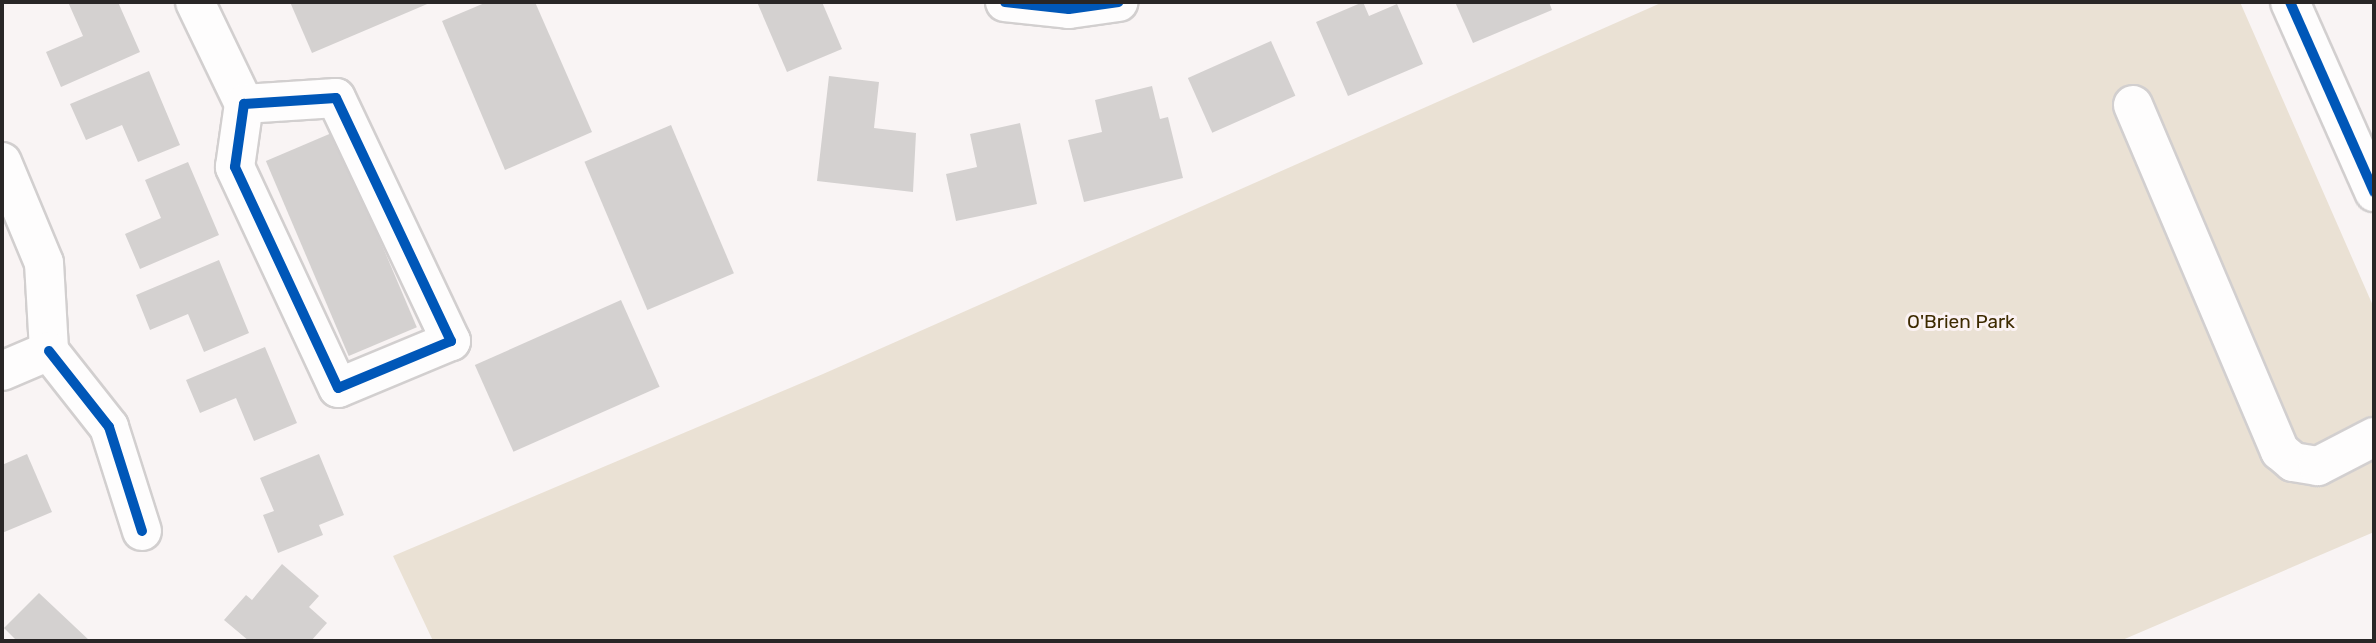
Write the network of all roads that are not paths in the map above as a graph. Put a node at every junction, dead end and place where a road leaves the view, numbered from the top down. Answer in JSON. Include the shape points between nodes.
{"nodes":[{"id":1,"x":195,"y":2,"type":"edge"},
{"id":2,"x":1005,"y":2,"type":"edge"},
{"id":3,"x":1119,"y":2,"type":"edge"},
{"id":4,"x":2290,"y":2,"type":"edge"},
{"id":5,"x":244,"y":104,"type":"junction"},
{"id":6,"x":2133,"y":106,"type":"dead end"},
{"id":7,"x":2,"y":162,"type":"edge"},
{"id":8,"x":2374,"y":192,"type":"edge"},
{"id":9,"x":49,"y":351,"type":"junction"},
{"id":10,"x":2,"y":371,"type":"edge"},
{"id":11,"x":2374,"y":437,"type":"edge"},
{"id":12,"x":142,"y":531,"type":"dead end"}],
"edges":[{"from":1,"to":5,"type":"street"},
{"from":2,"to":3,"type":"street","via":[[1069,9]]},
{"from":4,"to":8,"type":"street"},
{"from":5,"to":5,"type":"street","via":[[336,98],[451,341],[338,388],[235,167]]},
{"from":6,"to":11,"type":"street","via":[[2280,452],[2294,462],[2318,466]]},
{"from":7,"to":9,"type":"street","via":[[44,263]]},
{"from":9,"to":10,"type":"street"},
{"from":9,"to":12,"type":"street","via":[[109,427]]}]}
